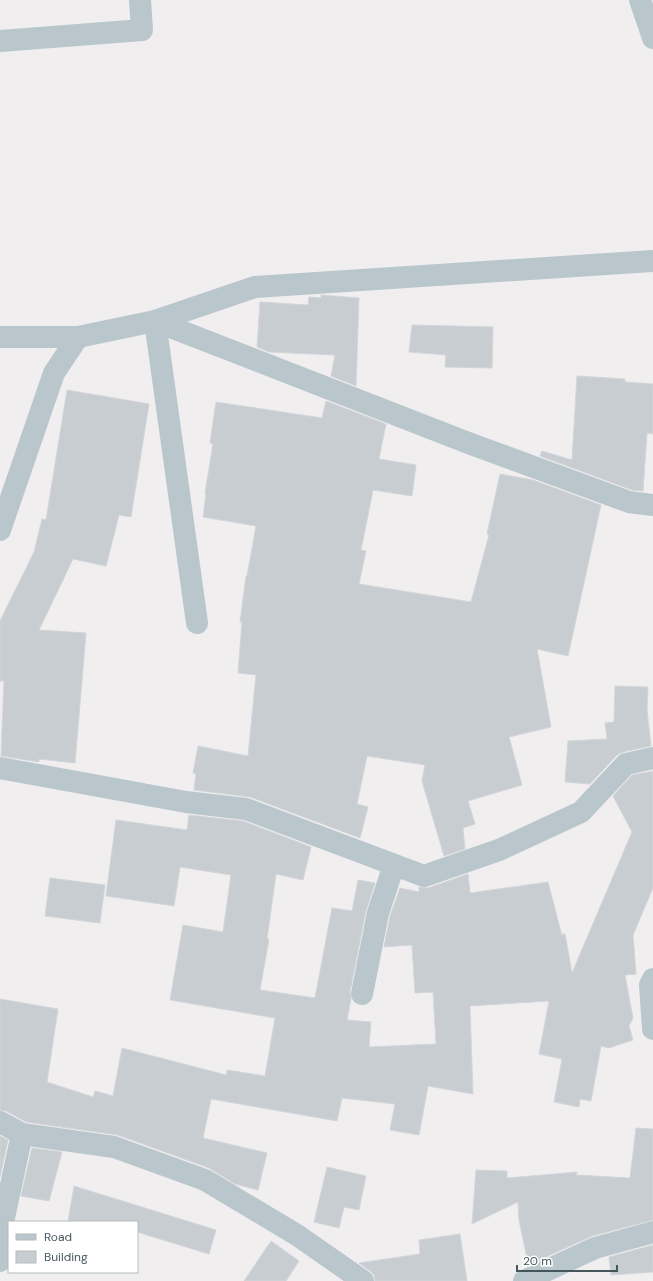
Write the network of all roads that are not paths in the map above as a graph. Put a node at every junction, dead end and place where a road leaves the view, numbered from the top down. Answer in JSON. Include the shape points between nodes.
{"nodes":[{"id":1,"x":140,"y":0,"type":"edge"},
{"id":2,"x":640,"y":0,"type":"edge"},
{"id":3,"x":653,"y":38,"type":"edge"},
{"id":4,"x":0,"y":41,"type":"edge"},
{"id":5,"x":653,"y":261,"type":"edge"},
{"id":6,"x":155,"y":322,"type":"junction"},
{"id":7,"x":0,"y":337,"type":"edge"},
{"id":8,"x":78,"y":337,"type":"junction"},
{"id":9,"x":653,"y":505,"type":"edge"},
{"id":10,"x":0,"y":530,"type":"edge"},
{"id":11,"x":196,"y":623,"type":"dead end"},
{"id":12,"x":653,"y":758,"type":"edge"},
{"id":13,"x":0,"y":768,"type":"edge"},
{"id":14,"x":394,"y":865,"type":"junction"},
{"id":15,"x":653,"y":979,"type":"edge"},
{"id":16,"x":362,"y":994,"type":"dead end"},
{"id":17,"x":653,"y":1029,"type":"edge"},
{"id":18,"x":0,"y":1122,"type":"edge"},
{"id":19,"x":22,"y":1134,"type":"junction"},
{"id":20,"x":653,"y":1232,"type":"edge"},
{"id":21,"x":0,"y":1261,"type":"edge"},
{"id":22,"x":363,"y":1281,"type":"edge"},
{"id":23,"x":524,"y":1281,"type":"edge"}],
"edges":[{"from":1,"to":4,"type":"street","via":[[142,30]]},
{"from":2,"to":3,"type":"street"},
{"from":5,"to":6,"type":"street","via":[[255,287]]},
{"from":6,"to":8,"type":"street"},
{"from":6,"to":9,"type":"street","via":[[478,447],[629,502]]},
{"from":6,"to":11,"type":"street"},
{"from":7,"to":8,"type":"street"},
{"from":8,"to":10,"type":"street","via":[[54,373]]},
{"from":12,"to":14,"type":"street","via":[[626,764],[581,812],[499,850],[424,876]]},
{"from":13,"to":14,"type":"street","via":[[186,802],[246,809]]},
{"from":14,"to":16,"type":"street","via":[[378,913]]},
{"from":15,"to":17,"type":"street","via":[[650,985]]},
{"from":18,"to":19,"type":"street"},
{"from":19,"to":21,"type":"street","via":[[2,1227]]},
{"from":19,"to":22,"type":"street","via":[[114,1147],[205,1180],[297,1235]]},
{"from":20,"to":23,"type":"street","via":[[595,1248]]}]}
